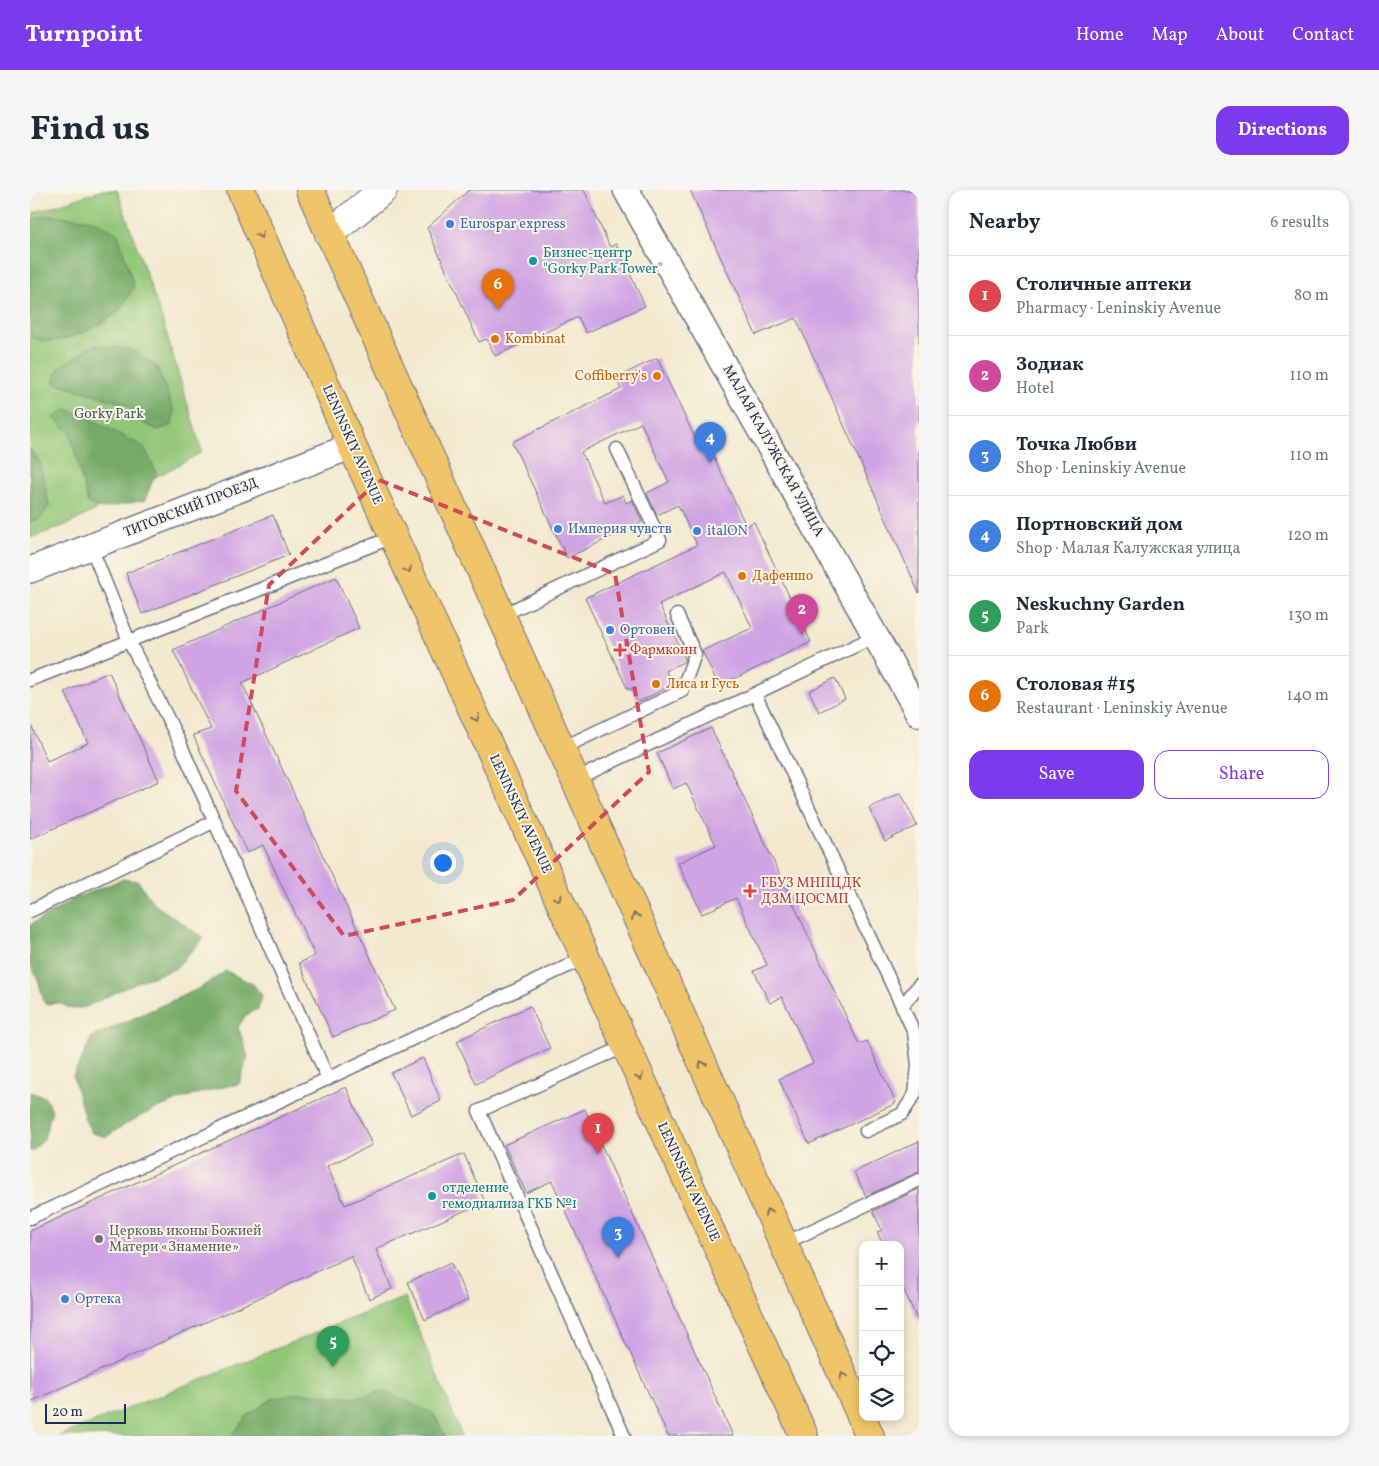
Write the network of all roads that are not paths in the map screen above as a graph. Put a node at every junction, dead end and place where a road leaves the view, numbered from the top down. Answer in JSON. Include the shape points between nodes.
{"nodes":[{"id":1,"x":241,"y":190,"type":"edge"},
{"id":2,"x":310,"y":190,"type":"edge"},
{"id":3,"x":383,"y":190,"type":"edge"},
{"id":4,"x":626,"y":190,"type":"edge"},
{"id":5,"x":328,"y":234,"type":"junction"},
{"id":6,"x":352,"y":446,"type":"junction"},
{"id":7,"x":617,"y":449,"type":"dead end"},
{"id":8,"x":393,"y":537,"type":"junction"},
{"id":9,"x":91,"y":547,"type":"junction"},
{"id":10,"x":30,"y":570,"type":"edge"},
{"id":11,"x":677,"y":615,"type":"dead end"},
{"id":12,"x":500,"y":616,"type":"junction"},
{"id":13,"x":876,"y":636,"type":"junction"},
{"id":14,"x":130,"y":641,"type":"junction"},
{"id":15,"x":30,"y":680,"type":"edge"},
{"id":16,"x":755,"y":694,"type":"junction"},
{"id":17,"x":919,"y":714,"type":"edge"},
{"id":18,"x":560,"y":749,"type":"junction"},
{"id":19,"x":574,"y":780,"type":"junction"},
{"id":20,"x":215,"y":821,"type":"junction"},
{"id":21,"x":30,"y":911,"type":"edge"},
{"id":22,"x":585,"y":958,"type":"junction"},
{"id":23,"x":919,"y":985,"type":"edge"},
{"id":24,"x":902,"y":1006,"type":"junction"},
{"id":25,"x":626,"y":1046,"type":"junction"},
{"id":26,"x":594,"y":1060,"type":"dead end"},
{"id":27,"x":577,"y":1068,"type":"junction"},
{"id":28,"x":328,"y":1079,"type":"junction"},
{"id":29,"x":866,"y":1131,"type":"dead end"},
{"id":30,"x":919,"y":1180,"type":"edge"},
{"id":31,"x":30,"y":1218,"type":"edge"},
{"id":32,"x":783,"y":1244,"type":"junction"},
{"id":33,"x":624,"y":1436,"type":"edge"},
{"id":34,"x":804,"y":1436,"type":"edge"},
{"id":35,"x":870,"y":1436,"type":"edge"}],
"edges":[{"from":1,"to":6,"type":"main road","name":"LENINSKIY AVENUE","one_way":true},
{"from":2,"to":5,"type":"main road"},
{"from":3,"to":5,"type":"street"},
{"from":4,"to":13,"type":"street","name":"МАЛАЯ КАЛУЖСКАЯ УЛИЦА"},
{"from":5,"to":12,"type":"main road"},
{"from":6,"to":8,"type":"main road","name":"LENINSKIY AVENUE"},
{"from":6,"to":9,"type":"street","name":"ТИТОВСКИЙ ПРОЕЗД"},
{"from":7,"to":12,"type":"lane","via":[[660,540]]},
{"from":8,"to":14,"type":"lane"},
{"from":8,"to":22,"type":"main road","name":"LENINSKIY AVENUE","one_way":true},
{"from":9,"to":10,"type":"street","name":"ТИТОВСКИЙ ПРОЕЗД"},
{"from":9,"to":14,"type":"lane"},
{"from":11,"to":18,"type":"lane","via":[[695,654],[682,691]]},
{"from":12,"to":18,"type":"main road"},
{"from":13,"to":16,"type":"lane"},
{"from":13,"to":17,"type":"street","name":"МАЛАЯ КАЛУЖСКАЯ УЛИЦА"},
{"from":14,"to":15,"type":"lane"},
{"from":14,"to":20,"type":"lane","via":[[180,741]]},
{"from":16,"to":19,"type":"lane"},
{"from":16,"to":24,"type":"lane"},
{"from":18,"to":19,"type":"main road"},
{"from":32,"to":19,"type":"main road","one_way":true},
{"from":20,"to":21,"type":"lane"},
{"from":20,"to":28,"type":"lane"},
{"from":22,"to":25,"type":"main road","name":"LENINSKIY AVENUE"},
{"from":22,"to":28,"type":"lane"},
{"from":23,"to":24,"type":"lane"},
{"from":24,"to":29,"type":"lane","via":[[914,1032],[918,1065],[915,1094],[902,1114]]},
{"from":25,"to":27,"type":"lane"},
{"from":25,"to":34,"type":"main road","name":"LENINSKIY AVENUE","one_way":true},
{"from":26,"to":27,"type":"lane"},
{"from":27,"to":33,"type":"lane","via":[[479,1110]]},
{"from":28,"to":31,"type":"lane"},
{"from":30,"to":32,"type":"lane"},
{"from":35,"to":32,"type":"main road","one_way":true}]}
